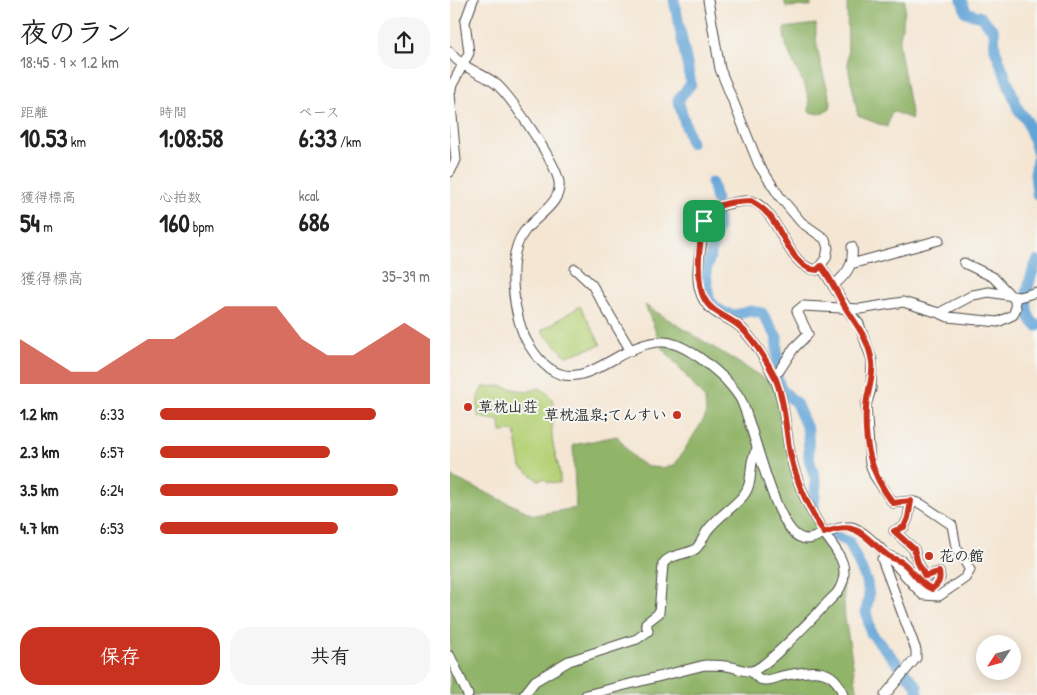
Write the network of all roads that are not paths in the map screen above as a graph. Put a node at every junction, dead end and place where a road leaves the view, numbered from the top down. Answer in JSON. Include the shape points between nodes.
{"nodes":[{"id":1,"x":473,"y":0,"type":"edge"},
{"id":2,"x":708,"y":0,"type":"edge"},
{"id":3,"x":450,"y":52,"type":"edge"},
{"id":4,"x":463,"y":65,"type":"junction"},
{"id":5,"x":450,"y":172,"type":"edge"},
{"id":6,"x":939,"y":240,"type":"dead end"},
{"id":7,"x":852,"y":247,"type":"dead end"},
{"id":8,"x":964,"y":263,"type":"dead end"},
{"id":9,"x":851,"y":264,"type":"junction"},
{"id":10,"x":821,"y":266,"type":"junction"},
{"id":11,"x":575,"y":269,"type":"dead end"},
{"id":12,"x":833,"y":286,"type":"junction"},
{"id":13,"x":1032,"y":293,"type":"edge"},
{"id":14,"x":1013,"y":297,"type":"junction"},
{"id":15,"x":845,"y":307,"type":"junction"},
{"id":16,"x":939,"y":313,"type":"junction"},
{"id":17,"x":631,"y":351,"type":"junction"},
{"id":18,"x":776,"y":373,"type":"junction"},
{"id":19,"x":757,"y":449,"type":"junction"},
{"id":20,"x":911,"y":501,"type":"junction"},
{"id":21,"x":824,"y":533,"type":"junction"},
{"id":22,"x":887,"y":555,"type":"junction"},
{"id":23,"x":450,"y":656,"type":"edge"},
{"id":24,"x":751,"y":671,"type":"junction"},
{"id":25,"x":468,"y":695,"type":"edge"},
{"id":26,"x":524,"y":695,"type":"edge"},
{"id":27,"x":586,"y":695,"type":"edge"},
{"id":28,"x":843,"y":695,"type":"edge"},
{"id":29,"x":886,"y":695,"type":"edge"}],
"edges":[{"from":1,"to":4,"type":"street","via":[[465,22],[470,46]]},
{"from":2,"to":10,"type":"street","via":[[720,69],[759,165],[801,222],[825,239],[828,248]]},
{"from":3,"to":4,"type":"street"},
{"from":4,"to":5,"type":"street","via":[[450,94],[456,160]]},
{"from":4,"to":17,"type":"street","via":[[494,83],[513,101],[559,181],[556,198],[523,232],[515,252],[514,291],[518,318],[529,346],[550,369],[577,376]]},
{"from":6,"to":9,"type":"street"},
{"from":7,"to":9,"type":"street","via":[[854,260]]},
{"from":8,"to":14,"type":"street","via":[[993,277]]},
{"from":9,"to":12,"type":"street"},
{"from":10,"to":12,"type":"street"},
{"from":10,"to":18,"type":"street","via":[[812,270],[796,258],[771,217],[751,201],[719,206],[711,210],[704,221],[698,275],[703,298],[710,307],[741,328]]},
{"from":11,"to":17,"type":"street","via":[[592,285]]},
{"from":12,"to":15,"type":"street"},
{"from":13,"to":14,"type":"street"},
{"from":14,"to":16,"type":"street","via":[[989,292],[973,295]]},
{"from":14,"to":16,"type":"street","via":[[1016,308],[1013,315],[998,322],[948,317]]},
{"from":15,"to":16,"type":"street","via":[[860,309],[903,302]]},
{"from":15,"to":18,"type":"street","via":[[803,306],[797,311],[808,334]]},
{"from":15,"to":20,"type":"street","via":[[859,324],[872,360],[871,389],[866,405],[870,463],[874,475],[893,503]]},
{"from":17,"to":19,"type":"street","via":[[650,343],[671,343],[718,373],[740,398]]},
{"from":18,"to":21,"type":"street","via":[[791,455],[800,485]]},
{"from":19,"to":21,"type":"street","via":[[780,511],[791,531],[802,539]]},
{"from":19,"to":26,"type":"street","via":[[751,458],[750,486],[743,495],[708,530],[696,549],[667,559],[663,564],[659,613],[646,623],[648,631],[637,639],[569,661],[535,681]]},
{"from":20,"to":22,"type":"street","via":[[904,527],[894,531],[914,549],[925,576],[939,572],[938,584],[932,589],[923,585],[902,561]]},
{"from":20,"to":22,"type":"street","via":[[952,525],[956,547],[970,570],[969,575],[939,596],[923,594]]},
{"from":21,"to":22,"type":"street","via":[[853,527]]},
{"from":21,"to":24,"type":"street","via":[[843,561],[842,586],[786,646]]},
{"from":22,"to":29,"type":"street","via":[[882,563],[892,582],[916,658]]},
{"from":23,"to":25,"type":"street"},
{"from":24,"to":27,"type":"street","via":[[705,665]]},
{"from":24,"to":28,"type":"street","via":[[759,679],[766,680],[798,674],[831,674],[838,681]]}]}
